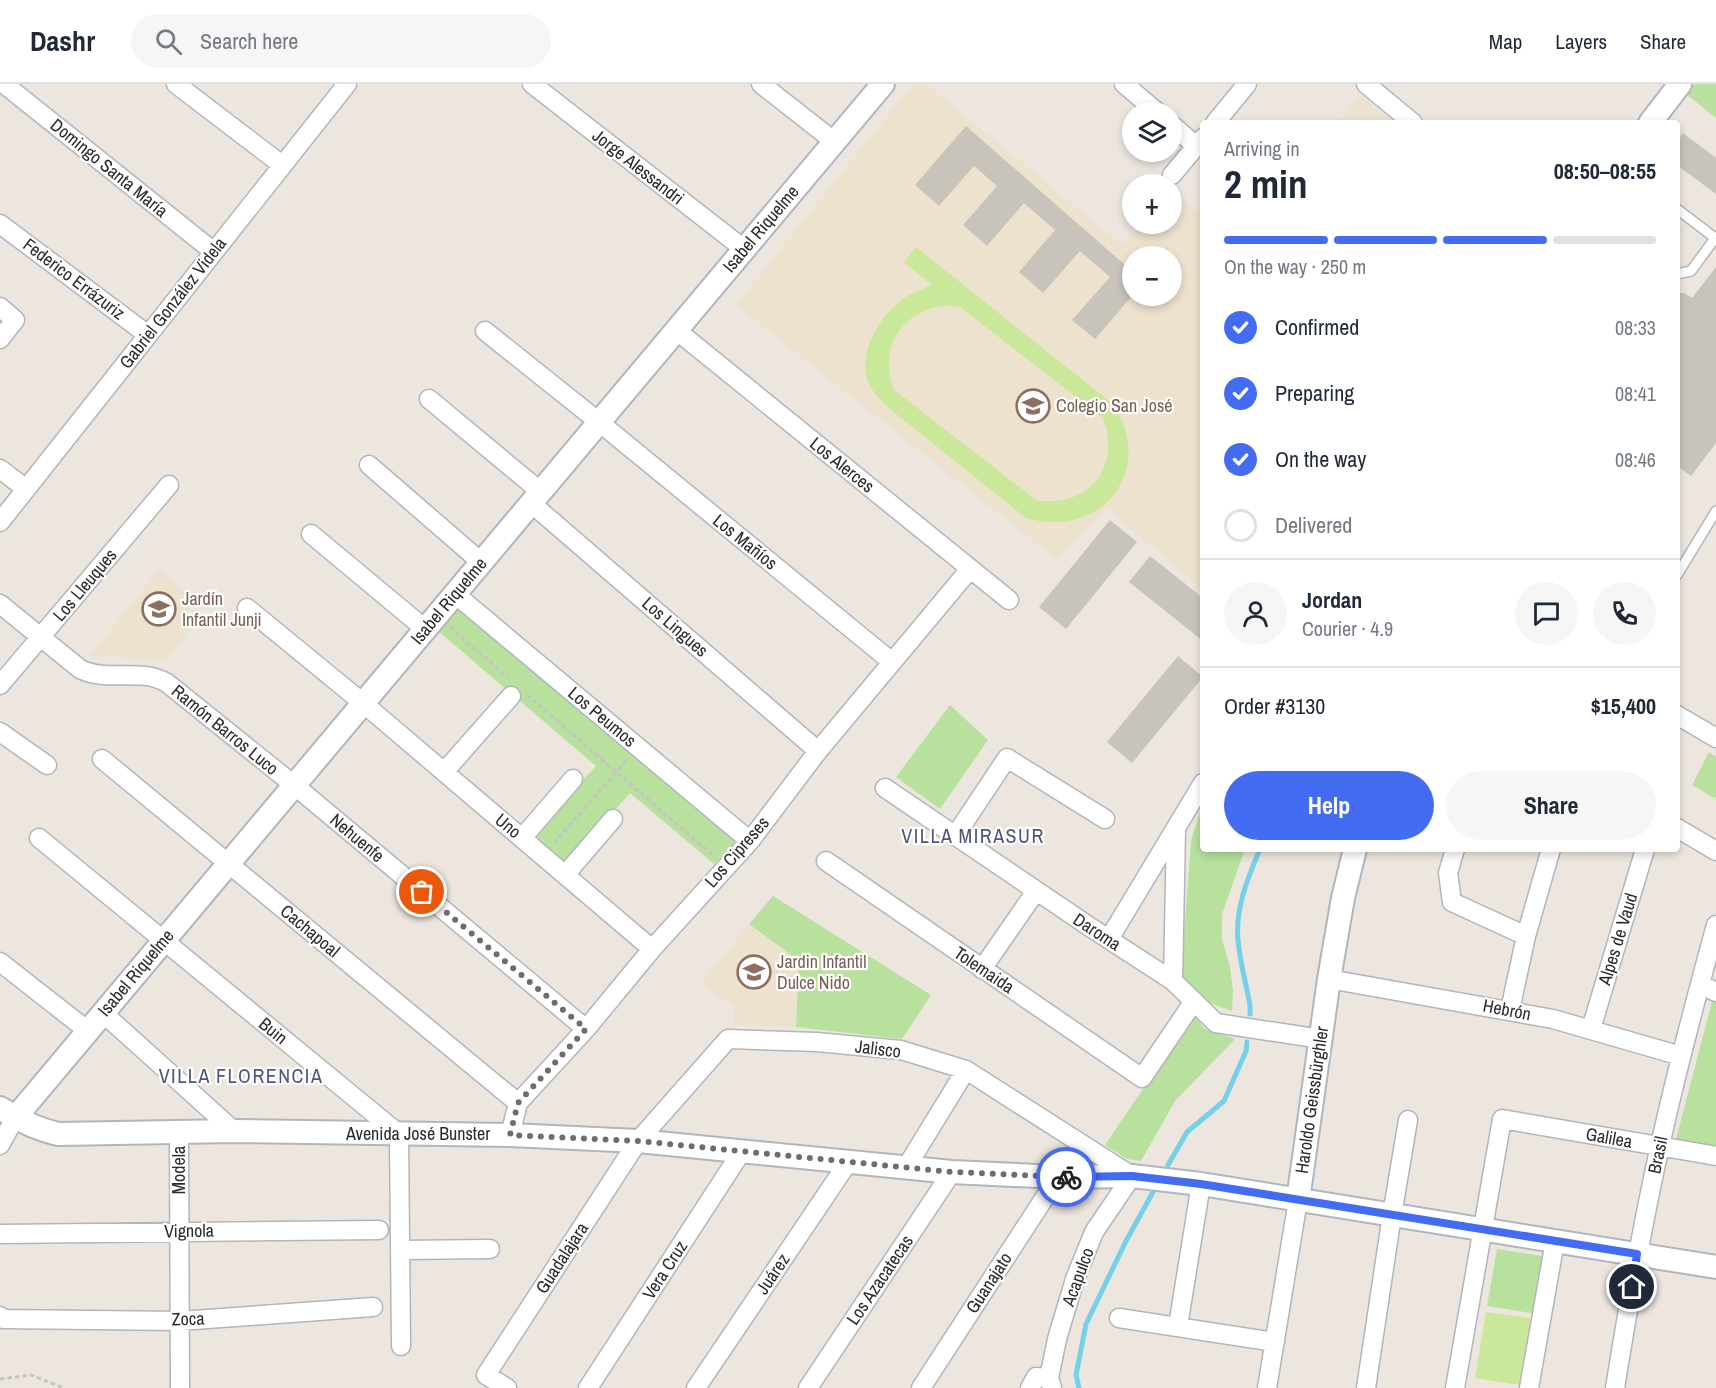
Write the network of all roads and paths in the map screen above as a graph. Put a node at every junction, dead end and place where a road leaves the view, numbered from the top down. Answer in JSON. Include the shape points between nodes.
{"nodes":[{"id":1,"x":4,"y":84,"type":"edge"},
{"id":2,"x":176,"y":84,"type":"edge"},
{"id":3,"x":347,"y":84,"type":"edge"},
{"id":4,"x":532,"y":84,"type":"edge"},
{"id":5,"x":761,"y":84,"type":"edge"},
{"id":6,"x":883,"y":84,"type":"edge"},
{"id":7,"x":1124,"y":84,"type":"edge"},
{"id":8,"x":1247,"y":84,"type":"edge"},
{"id":9,"x":1366,"y":84,"type":"edge"},
{"id":10,"x":1680,"y":84,"type":"edge"},
{"id":11,"x":1145,"y":102,"type":"edge"},
{"id":12,"x":1217,"y":120,"type":"edge"},
{"id":13,"x":1409,"y":120,"type":"edge"},
{"id":14,"x":1652,"y":120,"type":"edge"},
{"id":15,"x":1182,"y":131,"type":"edge"},
{"id":16,"x":835,"y":142,"type":"junction"},
{"id":17,"x":1199,"y":142,"type":"edge"},
{"id":18,"x":282,"y":165,"type":"junction"},
{"id":19,"x":1174,"y":174,"type":"edge"},
{"id":20,"x":1680,"y":211,"type":"edge"},
{"id":21,"x":0,"y":224,"type":"edge"},
{"id":22,"x":1716,"y":238,"type":"edge"},
{"id":23,"x":744,"y":249,"type":"junction"},
{"id":24,"x":214,"y":252,"type":"junction"},
{"id":25,"x":1680,"y":273,"type":"edge"},
{"id":26,"x":0,"y":307,"type":"edge"},
{"id":27,"x":676,"y":330,"type":"junction"},
{"id":28,"x":486,"y":332,"type":"dead end"},
{"id":29,"x":148,"y":335,"type":"junction"},
{"id":30,"x":0,"y":339,"type":"edge"},
{"id":31,"x":429,"y":399,"type":"dead end"},
{"id":32,"x":599,"y":422,"type":"junction"},
{"id":33,"x":369,"y":465,"type":"dead end"},
{"id":34,"x":0,"y":470,"type":"edge"},
{"id":35,"x":169,"y":485,"type":"dead end"},
{"id":36,"x":26,"y":489,"type":"junction"},
{"id":37,"x":536,"y":497,"type":"junction"},
{"id":38,"x":1716,"y":511,"type":"edge"},
{"id":39,"x":0,"y":522,"type":"edge"},
{"id":40,"x":311,"y":534,"type":"dead end"},
{"id":41,"x":481,"y":562,"type":"junction"},
{"id":42,"x":970,"y":569,"type":"junction"},
{"id":43,"x":1680,"y":569,"type":"edge"},
{"id":44,"x":455,"y":594,"type":"junction"},
{"id":45,"x":1009,"y":600,"type":"dead end"},
{"id":46,"x":0,"y":604,"type":"edge"},
{"id":47,"x":247,"y":608,"type":"dead end"},
{"id":48,"x":431,"y":622,"type":"junction"},
{"id":49,"x":41,"y":637,"type":"junction"},
{"id":50,"x":892,"y":662,"type":"junction"},
{"id":51,"x":0,"y":685,"type":"edge"},
{"id":52,"x":515,"y":690,"type":"junction"},
{"id":53,"x":363,"y":703,"type":"junction"},
{"id":54,"x":1680,"y":717,"type":"edge"},
{"id":55,"x":0,"y":732,"type":"edge"},
{"id":56,"x":1716,"y":738,"type":"edge"},
{"id":57,"x":639,"y":748,"type":"junction"},
{"id":58,"x":818,"y":751,"type":"junction"},
{"id":59,"x":102,"y":759,"type":"dead end"},
{"id":60,"x":47,"y":765,"type":"dead end"},
{"id":61,"x":444,"y":772,"type":"junction"},
{"id":62,"x":616,"y":773,"type":"junction"},
{"id":63,"x":573,"y":779,"type":"dead end"},
{"id":64,"x":294,"y":786,"type":"junction"},
{"id":65,"x":885,"y":788,"type":"dead end"},
{"id":66,"x":1200,"y":788,"type":"edge"},
{"id":67,"x":613,"y":819,"type":"dead end"},
{"id":68,"x":1105,"y":819,"type":"dead end"},
{"id":69,"x":1176,"y":827,"type":"junction"},
{"id":70,"x":1680,"y":830,"type":"edge"},
{"id":71,"x":955,"y":836,"type":"junction"},
{"id":72,"x":39,"y":837,"type":"dead end"},
{"id":73,"x":522,"y":837,"type":"junction"},
{"id":74,"x":750,"y":841,"type":"junction"},
{"id":75,"x":1716,"y":851,"type":"edge"},
{"id":76,"x":1354,"y":852,"type":"edge"},
{"id":77,"x":1454,"y":852,"type":"edge"},
{"id":78,"x":1550,"y":852,"type":"edge"},
{"id":79,"x":1644,"y":852,"type":"edge"},
{"id":80,"x":543,"y":856,"type":"junction"},
{"id":81,"x":826,"y":861,"type":"dead end"},
{"id":82,"x":229,"y":863,"type":"junction"},
{"id":83,"x":726,"y":866,"type":"junction"},
{"id":84,"x":565,"y":875,"type":"junction"},
{"id":85,"x":1036,"y":891,"type":"junction"},
{"id":86,"x":1716,"y":925,"type":"edge"},
{"id":87,"x":1526,"y":936,"type":"junction"},
{"id":88,"x":1108,"y":939,"type":"junction"},
{"id":89,"x":164,"y":941,"type":"junction"},
{"id":90,"x":652,"y":949,"type":"junction"},
{"id":91,"x":0,"y":962,"type":"edge"},
{"id":92,"x":982,"y":969,"type":"junction"},
{"id":93,"x":1329,"y":979,"type":"junction"},
{"id":94,"x":1173,"y":981,"type":"junction"},
{"id":95,"x":1708,"y":988,"type":"edge"},
{"id":96,"x":1194,"y":1001,"type":"junction"},
{"id":97,"x":1510,"y":1010,"type":"junction"},
{"id":98,"x":103,"y":1013,"type":"junction"},
{"id":99,"x":586,"y":1029,"type":"junction"},
{"id":100,"x":1591,"y":1029,"type":"junction"},
{"id":101,"x":88,"y":1031,"type":"junction"},
{"id":102,"x":1321,"y":1039,"type":"junction"},
{"id":103,"x":1681,"y":1056,"type":"junction"},
{"id":104,"x":966,"y":1070,"type":"junction"},
{"id":105,"x":518,"y":1103,"type":"junction"},
{"id":106,"x":7,"y":1113,"type":"edge"},
{"id":107,"x":1408,"y":1120,"type":"dead end"},
{"id":108,"x":234,"y":1131,"type":"junction"},
{"id":109,"x":178,"y":1132,"type":"junction"},
{"id":110,"x":399,"y":1134,"type":"junction"},
{"id":111,"x":510,"y":1135,"type":"junction"},
{"id":112,"x":638,"y":1141,"type":"junction"},
{"id":113,"x":0,"y":1145,"type":"edge"},
{"id":114,"x":1659,"y":1147,"type":"junction"},
{"id":115,"x":742,"y":1151,"type":"junction"},
{"id":116,"x":1716,"y":1156,"type":"edge"},
{"id":117,"x":849,"y":1161,"type":"junction"},
{"id":118,"x":907,"y":1166,"type":"junction"},
{"id":119,"x":952,"y":1172,"type":"junction"},
{"id":120,"x":1132,"y":1176,"type":"junction"},
{"id":121,"x":1058,"y":1177,"type":"junction"},
{"id":122,"x":1201,"y":1184,"type":"junction"},
{"id":123,"x":1298,"y":1200,"type":"junction"},
{"id":124,"x":1392,"y":1215,"type":"junction"},
{"id":125,"x":1482,"y":1229,"type":"junction"},
{"id":126,"x":379,"y":1230,"type":"dead end"},
{"id":127,"x":179,"y":1231,"type":"junction"},
{"id":128,"x":0,"y":1234,"type":"edge"},
{"id":129,"x":1555,"y":1241,"type":"junction"},
{"id":130,"x":490,"y":1249,"type":"dead end"},
{"id":131,"x":400,"y":1250,"type":"junction"},
{"id":132,"x":1637,"y":1254,"type":"junction"},
{"id":133,"x":1716,"y":1267,"type":"edge"},
{"id":134,"x":373,"y":1307,"type":"dead end"},
{"id":135,"x":2,"y":1317,"type":"edge"},
{"id":136,"x":1119,"y":1318,"type":"dead end"},
{"id":137,"x":180,"y":1321,"type":"junction"},
{"id":138,"x":1178,"y":1326,"type":"junction"},
{"id":139,"x":1275,"y":1342,"type":"junction"},
{"id":140,"x":401,"y":1346,"type":"dead end"},
{"id":141,"x":0,"y":1379,"type":"edge"},
{"id":142,"x":1051,"y":1383,"type":"edge"},
{"id":143,"x":64,"y":1388,"type":"edge"},
{"id":144,"x":180,"y":1388,"type":"edge"},
{"id":145,"x":507,"y":1388,"type":"edge"},
{"id":146,"x":588,"y":1388,"type":"edge"},
{"id":147,"x":696,"y":1388,"type":"edge"},
{"id":148,"x":808,"y":1388,"type":"edge"},
{"id":149,"x":921,"y":1388,"type":"edge"},
{"id":150,"x":1030,"y":1388,"type":"edge"},
{"id":151,"x":1267,"y":1388,"type":"edge"},
{"id":152,"x":1366,"y":1388,"type":"edge"},
{"id":153,"x":1455,"y":1388,"type":"edge"},
{"id":154,"x":1529,"y":1388,"type":"edge"},
{"id":155,"x":1615,"y":1388,"type":"edge"}],
"edges":[{"from":1,"to":24,"type":"street","name":"Domingo Santa María"},
{"from":2,"to":18,"type":"street"},
{"from":3,"to":18,"type":"street","name":"Gabriel González Videla"},
{"from":4,"to":23,"type":"street","name":"Jorge Alessandri"},
{"from":5,"to":16,"type":"street"},
{"from":6,"to":16,"type":"street","name":"Isabel Riquelme"},
{"from":7,"to":11,"type":"street"},
{"from":8,"to":12,"type":"street"},
{"from":9,"to":13,"type":"street"},
{"from":10,"to":14,"type":"street"},
{"from":15,"to":17,"type":"street"},
{"from":16,"to":23,"type":"street","name":"Isabel Riquelme"},
{"from":17,"to":19,"type":"street"},
{"from":18,"to":24,"type":"street","name":"Gabriel González Videla"},
{"from":20,"to":22,"type":"lane"},
{"from":21,"to":29,"type":"street","name":"Federico Errázuriz"},
{"from":22,"to":25,"type":"lane","via":[[1691,271]]},
{"from":23,"to":27,"type":"street","name":"Isabel Riquelme"},
{"from":24,"to":29,"type":"street","name":"Gabriel González Videla"},
{"from":26,"to":30,"type":"street","via":[[15,320]]},
{"from":27,"to":32,"type":"street","name":"Isabel Riquelme"},
{"from":27,"to":42,"type":"street","name":"Los Alerces"},
{"from":28,"to":32,"type":"street","name":"Los Mañíos"},
{"from":29,"to":36,"type":"street","name":"Gabriel González Videla"},
{"from":31,"to":37,"type":"street","name":"Los Lingues"},
{"from":32,"to":37,"type":"street","name":"Isabel Riquelme"},
{"from":32,"to":50,"type":"street","name":"Los Mañíos"},
{"from":33,"to":41,"type":"street"},
{"from":34,"to":36,"type":"street"},
{"from":35,"to":49,"type":"street","name":"Los Lleuques"},
{"from":36,"to":39,"type":"street","name":"Gabriel González Videla"},
{"from":37,"to":41,"type":"street","name":"Isabel Riquelme"},
{"from":37,"to":58,"type":"street","name":"Los Lingues"},
{"from":38,"to":43,"type":"lane"},
{"from":40,"to":48,"type":"street"},
{"from":41,"to":44,"type":"street","name":"Isabel Riquelme"},
{"from":42,"to":45,"type":"street","name":"Los Alerces"},
{"from":42,"to":50,"type":"street","name":"Los Cipreses"},
{"from":44,"to":48,"type":"street","name":"Isabel Riquelme"},
{"from":44,"to":57,"type":"street","name":"Los Peumos"},
{"from":46,"to":49,"type":"street","name":"Ramón Barros Luco"},
{"from":47,"to":53,"type":"street","name":"Uno"},
{"from":48,"to":52,"type":"path"},
{"from":48,"to":53,"type":"street","name":"Isabel Riquelme"},
{"from":49,"to":51,"type":"street","name":"Los Lleuques"},
{"from":49,"to":64,"type":"street","name":"Ramón Barros Luco","via":[[90,674],[158,677]]},
{"from":50,"to":58,"type":"street","name":"Los Cipreses"},
{"from":52,"to":61,"type":"street"},
{"from":52,"to":62,"type":"path"},
{"from":53,"to":61,"type":"street","name":"Uno"},
{"from":53,"to":64,"type":"street","name":"Isabel Riquelme"},
{"from":54,"to":56,"type":"street"},
{"from":55,"to":60,"type":"street"},
{"from":57,"to":62,"type":"path"},
{"from":57,"to":74,"type":"street","name":"Los Peumos"},
{"from":58,"to":74,"type":"street","name":"Los Cipreses"},
{"from":59,"to":82,"type":"street","name":"Cachapoal"},
{"from":61,"to":73,"type":"street","name":"Uno"},
{"from":62,"to":80,"type":"path"},
{"from":62,"to":83,"type":"path"},
{"from":63,"to":73,"type":"street"},
{"from":64,"to":82,"type":"street","name":"Isabel Riquelme"},
{"from":64,"to":99,"type":"street","name":"Nehuenfe"},
{"from":65,"to":71,"type":"street","name":"Daroma"},
{"from":66,"to":69,"type":"street"},
{"from":67,"to":84,"type":"street"},
{"from":68,"to":71,"type":"street","via":[[1007,758]]},
{"from":69,"to":88,"type":"street"},
{"from":69,"to":94,"type":"street"},
{"from":70,"to":75,"type":"street"},
{"from":71,"to":85,"type":"street","name":"Daroma"},
{"from":72,"to":89,"type":"street","name":"Buin"},
{"from":73,"to":80,"type":"street","name":"Uno"},
{"from":74,"to":83,"type":"street","name":"Los Cipreses"},
{"from":76,"to":93,"type":"street","name":"Haroldo Geissbürghler"},
{"from":77,"to":87,"type":"street","via":[[1448,873],[1452,902]]},
{"from":78,"to":87,"type":"street"},
{"from":79,"to":100,"type":"street","name":"Alpes de Vaud"},
{"from":80,"to":84,"type":"street","name":"Uno"},
{"from":81,"to":92,"type":"street","name":"Tolemaida"},
{"from":82,"to":89,"type":"street","name":"Isabel Riquelme"},
{"from":82,"to":105,"type":"street","name":"Cachapoal"},
{"from":83,"to":90,"type":"street","name":"Los Cipreses"},
{"from":84,"to":90,"type":"street","name":"Uno"},
{"from":85,"to":88,"type":"street","name":"Daroma"},
{"from":85,"to":92,"type":"street"},
{"from":86,"to":95,"type":"street","name":"Brasil"},
{"from":87,"to":97,"type":"street"},
{"from":88,"to":94,"type":"street","name":"Daroma"},
{"from":89,"to":98,"type":"street","name":"Isabel Riquelme"},
{"from":89,"to":110,"type":"street","name":"Buin"},
{"from":90,"to":99,"type":"street","name":"Los Cipreses"},
{"from":91,"to":101,"type":"street"},
{"from":92,"to":96,"type":"street","name":"Tolemaida","via":[[1142,1078]]},
{"from":93,"to":97,"type":"street","name":"Hebrón"},
{"from":93,"to":102,"type":"street","name":"Haroldo Geissbürghler"},
{"from":94,"to":96,"type":"street","name":"Daroma"},
{"from":95,"to":103,"type":"street","name":"Brasil"},
{"from":96,"to":102,"type":"street","name":"Daroma","via":[[1216,1023]]},
{"from":97,"to":100,"type":"street","name":"Hebrón"},
{"from":98,"to":101,"type":"street","name":"Isabel Riquelme"},
{"from":98,"to":108,"type":"street"},
{"from":99,"to":105,"type":"street","name":"Los Cipreses"},
{"from":100,"to":103,"type":"street","name":"Hebrón"},
{"from":101,"to":106,"type":"street","name":"Isabel Riquelme"},
{"from":102,"to":123,"type":"street","name":"Haroldo Geissbürghler"},
{"from":103,"to":114,"type":"street","name":"Brasil"},
{"from":104,"to":112,"type":"street","name":"Jalisco","via":[[901,1050],[728,1039]]},
{"from":104,"to":118,"type":"street"},
{"from":104,"to":120,"type":"street","name":"Jalisco"},
{"from":105,"to":111,"type":"street","name":"Los Cipreses"},
{"from":106,"to":109,"type":"street","name":"Avenida José Bunster","via":[[58,1134]]},
{"from":106,"to":113,"type":"street"},
{"from":107,"to":124,"type":"street"},
{"from":108,"to":109,"type":"street","name":"Avenida José Bunster"},
{"from":108,"to":110,"type":"street","name":"Avenida José Bunster"},
{"from":109,"to":127,"type":"street","name":"Modela"},
{"from":110,"to":111,"type":"street","name":"Avenida José Bunster"},
{"from":110,"to":131,"type":"street"},
{"from":111,"to":112,"type":"street","name":"Avenida José Bunster"},
{"from":112,"to":115,"type":"street","name":"Avenida José Bunster"},
{"from":112,"to":145,"type":"street","name":"Guadalajara","via":[[486,1375]]},
{"from":114,"to":116,"type":"street","name":"Galilea"},
{"from":114,"to":125,"type":"street","name":"Galilea","via":[[1502,1119]]},
{"from":114,"to":132,"type":"street","name":"Brasil"},
{"from":115,"to":117,"type":"street","name":"Avenida José Bunster"},
{"from":115,"to":146,"type":"street","name":"Vera Cruz"},
{"from":117,"to":118,"type":"street","name":"Avenida José Bunster"},
{"from":117,"to":147,"type":"street","name":"Juárez"},
{"from":118,"to":119,"type":"street","name":"Avenida José Bunster"},
{"from":119,"to":121,"type":"street","name":"Avenida José Bunster"},
{"from":119,"to":148,"type":"street","name":"Los Azacatecas"},
{"from":120,"to":121,"type":"street","name":"Avenida José Bunster"},
{"from":120,"to":122,"type":"street","name":"Avenida José Bunster"},
{"from":120,"to":142,"type":"street","name":"Acapulco","via":[[1094,1232],[1075,1279],[1057,1339]]},
{"from":121,"to":149,"type":"street","name":"Guanajato"},
{"from":122,"to":123,"type":"street","name":"Avenida José Bunster"},
{"from":122,"to":138,"type":"street"},
{"from":123,"to":124,"type":"street","name":"Avenida José Bunster"},
{"from":123,"to":139,"type":"street","name":"Haroldo Geissbürghler"},
{"from":124,"to":125,"type":"street","name":"Avenida José Bunster"},
{"from":124,"to":152,"type":"street"},
{"from":125,"to":129,"type":"street","name":"Avenida José Bunster"},
{"from":125,"to":153,"type":"street"},
{"from":126,"to":127,"type":"street","name":"Vignola"},
{"from":127,"to":128,"type":"street","name":"Vignola"},
{"from":127,"to":137,"type":"street","name":"Modela"},
{"from":129,"to":132,"type":"street","name":"Avenida José Bunster"},
{"from":129,"to":154,"type":"street"},
{"from":130,"to":131,"type":"street"},
{"from":131,"to":140,"type":"street"},
{"from":132,"to":133,"type":"street","name":"Avenida José Bunster"},
{"from":132,"to":155,"type":"street","name":"Brasil"},
{"from":134,"to":137,"type":"street","name":"Zoca"},
{"from":135,"to":137,"type":"street","name":"Zoca"},
{"from":136,"to":138,"type":"street"},
{"from":137,"to":144,"type":"street","name":"Modela"},
{"from":138,"to":139,"type":"street"},
{"from":139,"to":151,"type":"street","name":"Haroldo Geissbürghler"},
{"from":141,"to":143,"type":"path","via":[[31,1375]]},
{"from":142,"to":150,"type":"street","via":[[1036,1377]]}]}
